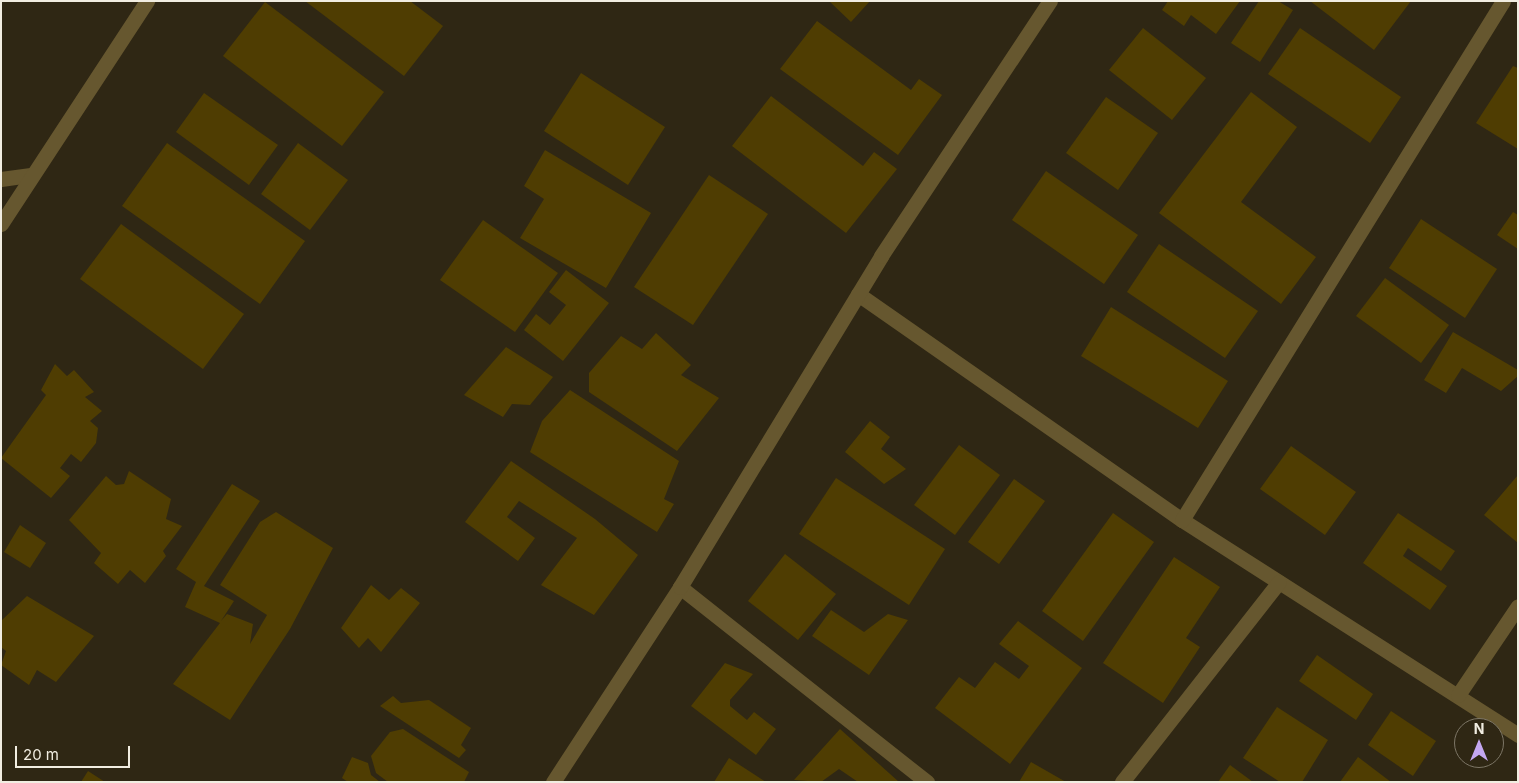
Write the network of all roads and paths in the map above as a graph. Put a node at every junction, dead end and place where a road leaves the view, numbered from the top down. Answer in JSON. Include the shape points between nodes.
{"nodes":[{"id":1,"x":147,"y":1,"type":"edge"},
{"id":2,"x":1050,"y":1,"type":"edge"},
{"id":3,"x":1503,"y":1,"type":"edge"},
{"id":4,"x":31,"y":175,"type":"junction"},
{"id":5,"x":1,"y":180,"type":"edge"},
{"id":6,"x":1,"y":224,"type":"edge"},
{"id":7,"x":858,"y":294,"type":"junction"},
{"id":8,"x":1182,"y":520,"type":"junction"},
{"id":9,"x":1279,"y":582,"type":"junction"},
{"id":10,"x":680,"y":587,"type":"junction"},
{"id":11,"x":1518,"y":606,"type":"edge"},
{"id":12,"x":1458,"y":695,"type":"junction"},
{"id":13,"x":1518,"y":735,"type":"edge"},
{"id":14,"x":553,"y":782,"type":"edge"},
{"id":15,"x":927,"y":782,"type":"edge"},
{"id":16,"x":1122,"y":782,"type":"edge"}],
"edges":[{"from":1,"to":4,"type":"street"},
{"from":2,"to":7,"type":"street"},
{"from":3,"to":8,"type":"street"},
{"from":4,"to":5,"type":"street"},
{"from":4,"to":6,"type":"street"},
{"from":7,"to":8,"type":"street"},
{"from":7,"to":10,"type":"street"},
{"from":8,"to":9,"type":"street"},
{"from":9,"to":12,"type":"street"},
{"from":9,"to":16,"type":"street"},
{"from":10,"to":14,"type":"street"},
{"from":10,"to":15,"type":"street"},
{"from":11,"to":12,"type":"street"},
{"from":12,"to":13,"type":"street"}]}
